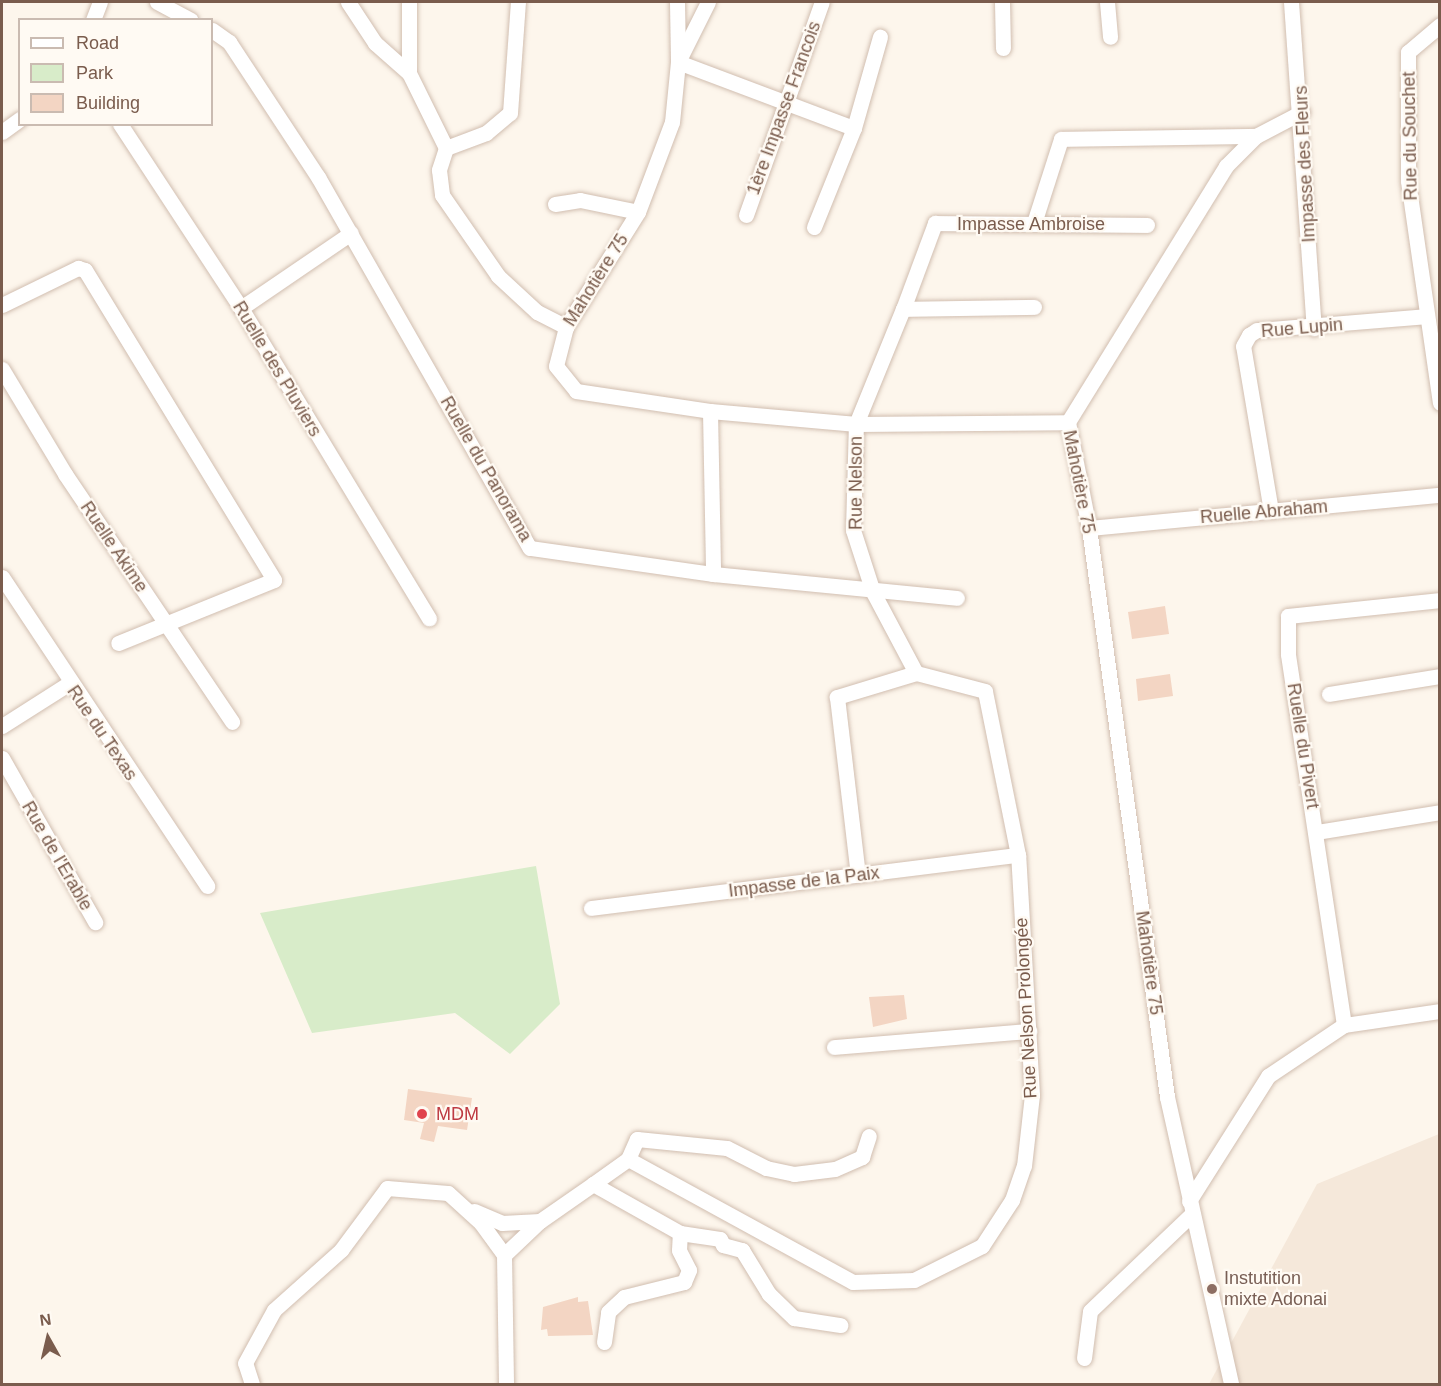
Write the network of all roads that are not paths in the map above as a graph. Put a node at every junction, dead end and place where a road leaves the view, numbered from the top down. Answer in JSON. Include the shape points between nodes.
{"nodes":[{"id":1,"x":100,"y":2,"type":"edge"},
{"id":2,"x":157,"y":2,"type":"edge"},
{"id":3,"x":348,"y":2,"type":"edge"},
{"id":4,"x":409,"y":2,"type":"edge"},
{"id":5,"x":518,"y":2,"type":"edge"},
{"id":6,"x":677,"y":2,"type":"edge"},
{"id":7,"x":708,"y":2,"type":"edge"},
{"id":8,"x":822,"y":2,"type":"edge"},
{"id":9,"x":1002,"y":2,"type":"edge"},
{"id":10,"x":1107,"y":2,"type":"edge"},
{"id":11,"x":1292,"y":2,"type":"edge"},
{"id":12,"x":94,"y":18,"type":"edge"},
{"id":13,"x":187,"y":18,"type":"edge"},
{"id":14,"x":1440,"y":25,"type":"edge"},
{"id":15,"x":213,"y":31,"type":"edge"},
{"id":16,"x":880,"y":37,"type":"dead end"},
{"id":17,"x":1110,"y":37,"type":"dead end"},
{"id":18,"x":1003,"y":48,"type":"dead end"},
{"id":19,"x":678,"y":62,"type":"junction"},
{"id":20,"x":409,"y":73,"type":"junction"},
{"id":21,"x":785,"y":102,"type":"junction"},
{"id":22,"x":1302,"y":112,"type":"junction"},
{"id":23,"x":18,"y":120,"type":"edge"},
{"id":24,"x":121,"y":126,"type":"edge"},
{"id":25,"x":854,"y":128,"type":"junction"},
{"id":26,"x":2,"y":132,"type":"edge"},
{"id":27,"x":1256,"y":136,"type":"junction"},
{"id":28,"x":446,"y":148,"type":"junction"},
{"id":29,"x":555,"y":204,"type":"dead end"},
{"id":30,"x":638,"y":212,"type":"junction"},
{"id":31,"x":746,"y":215,"type":"dead end"},
{"id":32,"x":1034,"y":224,"type":"junction"},
{"id":33,"x":1147,"y":225,"type":"dead end"},
{"id":34,"x":814,"y":227,"type":"dead end"},
{"id":35,"x":351,"y":233,"type":"junction"},
{"id":36,"x":2,"y":305,"type":"edge"},
{"id":37,"x":1034,"y":307,"type":"dead end"},
{"id":38,"x":241,"y":308,"type":"junction"},
{"id":39,"x":903,"y":309,"type":"junction"},
{"id":40,"x":1426,"y":316,"type":"junction"},
{"id":41,"x":566,"y":327,"type":"junction"},
{"id":42,"x":1314,"y":328,"type":"junction"},
{"id":43,"x":2,"y":369,"type":"edge"},
{"id":44,"x":1440,"y":403,"type":"edge"},
{"id":45,"x":710,"y":411,"type":"junction"},
{"id":46,"x":1068,"y":422,"type":"junction"},
{"id":47,"x":856,"y":424,"type":"junction"},
{"id":48,"x":1440,"y":495,"type":"edge"},
{"id":49,"x":1271,"y":511,"type":"junction"},
{"id":50,"x":1089,"y":528,"type":"junction"},
{"id":51,"x":713,"y":574,"type":"junction"},
{"id":52,"x":2,"y":577,"type":"edge"},
{"id":53,"x":873,"y":592,"type":"junction"},
{"id":54,"x":957,"y":598,"type":"dead end"},
{"id":55,"x":1440,"y":600,"type":"edge"},
{"id":56,"x":429,"y":618,"type":"dead end"},
{"id":57,"x":166,"y":623,"type":"junction"},
{"id":58,"x":118,"y":643,"type":"dead end"},
{"id":59,"x":916,"y":673,"type":"junction"},
{"id":60,"x":1440,"y":676,"type":"edge"},
{"id":61,"x":68,"y":684,"type":"junction"},
{"id":62,"x":1329,"y":694,"type":"dead end"},
{"id":63,"x":232,"y":722,"type":"dead end"},
{"id":64,"x":2,"y":726,"type":"edge"},
{"id":65,"x":2,"y":758,"type":"edge"},
{"id":66,"x":1440,"y":812,"type":"edge"},
{"id":67,"x":1317,"y":832,"type":"junction"},
{"id":68,"x":1018,"y":855,"type":"junction"},
{"id":69,"x":858,"y":876,"type":"junction"},
{"id":70,"x":207,"y":886,"type":"dead end"},
{"id":71,"x":591,"y":908,"type":"dead end"},
{"id":72,"x":95,"y":922,"type":"dead end"},
{"id":73,"x":1440,"y":1011,"type":"edge"},
{"id":74,"x":1344,"y":1025,"type":"junction"},
{"id":75,"x":1029,"y":1031,"type":"junction"},
{"id":76,"x":834,"y":1047,"type":"dead end"},
{"id":77,"x":869,"y":1136,"type":"dead end"},
{"id":78,"x":627,"y":1159,"type":"junction"},
{"id":79,"x":593,"y":1184,"type":"junction"},
{"id":80,"x":464,"y":1207,"type":"junction"},
{"id":81,"x":1190,"y":1208,"type":"junction"},
{"id":82,"x":540,"y":1221,"type":"junction"},
{"id":83,"x":680,"y":1233,"type":"junction"},
{"id":84,"x":504,"y":1256,"type":"junction"},
{"id":85,"x":840,"y":1325,"type":"dead end"},
{"id":86,"x":604,"y":1342,"type":"dead end"},
{"id":87,"x":1084,"y":1358,"type":"dead end"},
{"id":88,"x":252,"y":1384,"type":"edge"},
{"id":89,"x":506,"y":1384,"type":"edge"},
{"id":90,"x":1231,"y":1384,"type":"edge"}],
"edges":[{"from":1,"to":12,"type":"street"},
{"from":2,"to":13,"type":"street"},
{"from":3,"to":20,"type":"street","via":[[375,43]]},
{"from":4,"to":20,"type":"street"},
{"from":5,"to":28,"type":"street","via":[[510,113],[486,133]]},
{"from":6,"to":19,"type":"street"},
{"from":7,"to":19,"type":"street","name":"Mahotière 75"},
{"from":8,"to":21,"type":"street","name":"1ère Impasse Francois"},
{"from":9,"to":18,"type":"street"},
{"from":10,"to":17,"type":"street"},
{"from":11,"to":22,"type":"street","name":"Impasse des Fleurs"},
{"from":14,"to":40,"type":"street","name":"Rue du Souchet","via":[[1408,52],[1408,181]]},
{"from":15,"to":35,"type":"street","name":"Ruelle du Panorama","via":[[229,42]]},
{"from":16,"to":25,"type":"street"},
{"from":19,"to":21,"type":"street"},
{"from":19,"to":30,"type":"street","name":"Mahotière 75","via":[[672,122]]},
{"from":20,"to":28,"type":"street"},
{"from":21,"to":25,"type":"street"},
{"from":21,"to":31,"type":"street","name":"1ère Impasse Francois"},
{"from":22,"to":27,"type":"street"},
{"from":22,"to":42,"type":"street","name":"Impasse des Fleurs"},
{"from":23,"to":26,"type":"street"},
{"from":24,"to":38,"type":"street","name":"Ruelle des Pluviers"},
{"from":25,"to":34,"type":"street"},
{"from":27,"to":32,"type":"street","via":[[1061,139]]},
{"from":27,"to":46,"type":"street","via":[[1226,166]]},
{"from":28,"to":41,"type":"street","via":[[439,170],[442,195],[498,276],[537,312]]},
{"from":29,"to":30,"type":"street","via":[[580,200]]},
{"from":30,"to":41,"type":"street","name":"Mahotière 75"},
{"from":32,"to":33,"type":"street","name":"Impasse Ambroise"},
{"from":32,"to":39,"type":"street","name":"Impasse Ambroise","via":[[935,223]]},
{"from":35,"to":38,"type":"street"},
{"from":35,"to":51,"type":"street","name":"Ruelle du Panorama","via":[[530,548]]},
{"from":36,"to":57,"type":"street","via":[[78,268],[85,270],[274,580]]},
{"from":37,"to":39,"type":"street"},
{"from":38,"to":56,"type":"street","name":"Ruelle des Pluviers"},
{"from":39,"to":47,"type":"street"},
{"from":40,"to":42,"type":"street","name":"Rue Lupin"},
{"from":40,"to":44,"type":"street","name":"Rue du Souchet"},
{"from":41,"to":45,"type":"street","name":"Mahotière 75","via":[[556,366],[576,391]]},
{"from":42,"to":49,"type":"street","name":"Rue Lupin","via":[[1257,330],[1243,346]]},
{"from":43,"to":57,"type":"street","name":"Ruelle Akime"},
{"from":45,"to":47,"type":"street","name":"Mahotière 75"},
{"from":45,"to":51,"type":"street"},
{"from":46,"to":47,"type":"street","name":"Mahotière 75"},
{"from":46,"to":50,"type":"street","name":"Mahotière 75"},
{"from":47,"to":53,"type":"street","name":"Rue Nelson","via":[[854,530]]},
{"from":48,"to":49,"type":"street","name":"Ruelle Abraham"},
{"from":49,"to":50,"type":"street","name":"Ruelle Abraham"},
{"from":50,"to":81,"type":"street","name":"Mahotière 75","via":[[1167,1097]]},
{"from":51,"to":53,"type":"street","name":"Ruelle du Panorama"},
{"from":52,"to":61,"type":"street","name":"Rue du Texas"},
{"from":53,"to":54,"type":"street","name":"Ruelle du Panorama"},
{"from":53,"to":59,"type":"street","name":"Rue Nelson"},
{"from":55,"to":67,"type":"street","name":"Ruelle du Pivert","via":[[1288,616],[1288,654]]},
{"from":57,"to":58,"type":"street"},
{"from":57,"to":63,"type":"street","name":"Ruelle Akime"},
{"from":59,"to":68,"type":"street","name":"Rue Nelson Prolongée","via":[[985,691]]},
{"from":59,"to":69,"type":"street","via":[[837,697]]},
{"from":60,"to":62,"type":"street"},
{"from":61,"to":64,"type":"street"},
{"from":61,"to":70,"type":"street","name":"Rue du Texas"},
{"from":65,"to":72,"type":"street","name":"Rue de l'Erable"},
{"from":66,"to":67,"type":"street"},
{"from":67,"to":74,"type":"street","name":"Ruelle du Pivert"},
{"from":68,"to":69,"type":"street","name":"Impasse de la Paix"},
{"from":68,"to":75,"type":"street","name":"Rue Nelson Prolongée"},
{"from":69,"to":71,"type":"street","name":"Impasse de la Paix"},
{"from":73,"to":74,"type":"street"},
{"from":74,"to":81,"type":"street","via":[[1268,1076]]},
{"from":75,"to":76,"type":"street"},
{"from":75,"to":78,"type":"street","name":"Rue Nelson Prolongée","via":[[1032,1095],[1024,1166],[1012,1200],[982,1246],[914,1280],[853,1282]]},
{"from":77,"to":78,"type":"street","via":[[862,1157],[835,1169],[794,1174],[766,1168],[727,1148],[637,1139]]},
{"from":78,"to":79,"type":"street"},
{"from":79,"to":82,"type":"street"},
{"from":79,"to":83,"type":"street"},
{"from":80,"to":82,"type":"street","via":[[502,1223]]},
{"from":80,"to":84,"type":"street"},
{"from":80,"to":88,"type":"street","via":[[448,1193],[387,1188],[341,1250],[274,1310],[245,1363]]},
{"from":81,"to":87,"type":"street","via":[[1090,1311]]},
{"from":81,"to":90,"type":"street","name":"Mahotière 75"},
{"from":82,"to":84,"type":"street"},
{"from":83,"to":85,"type":"street","via":[[720,1239],[723,1245],[742,1250],[769,1294],[794,1318]]},
{"from":83,"to":86,"type":"street","via":[[679,1250],[689,1270],[684,1282],[624,1297],[608,1312]]},
{"from":84,"to":89,"type":"street"}]}
